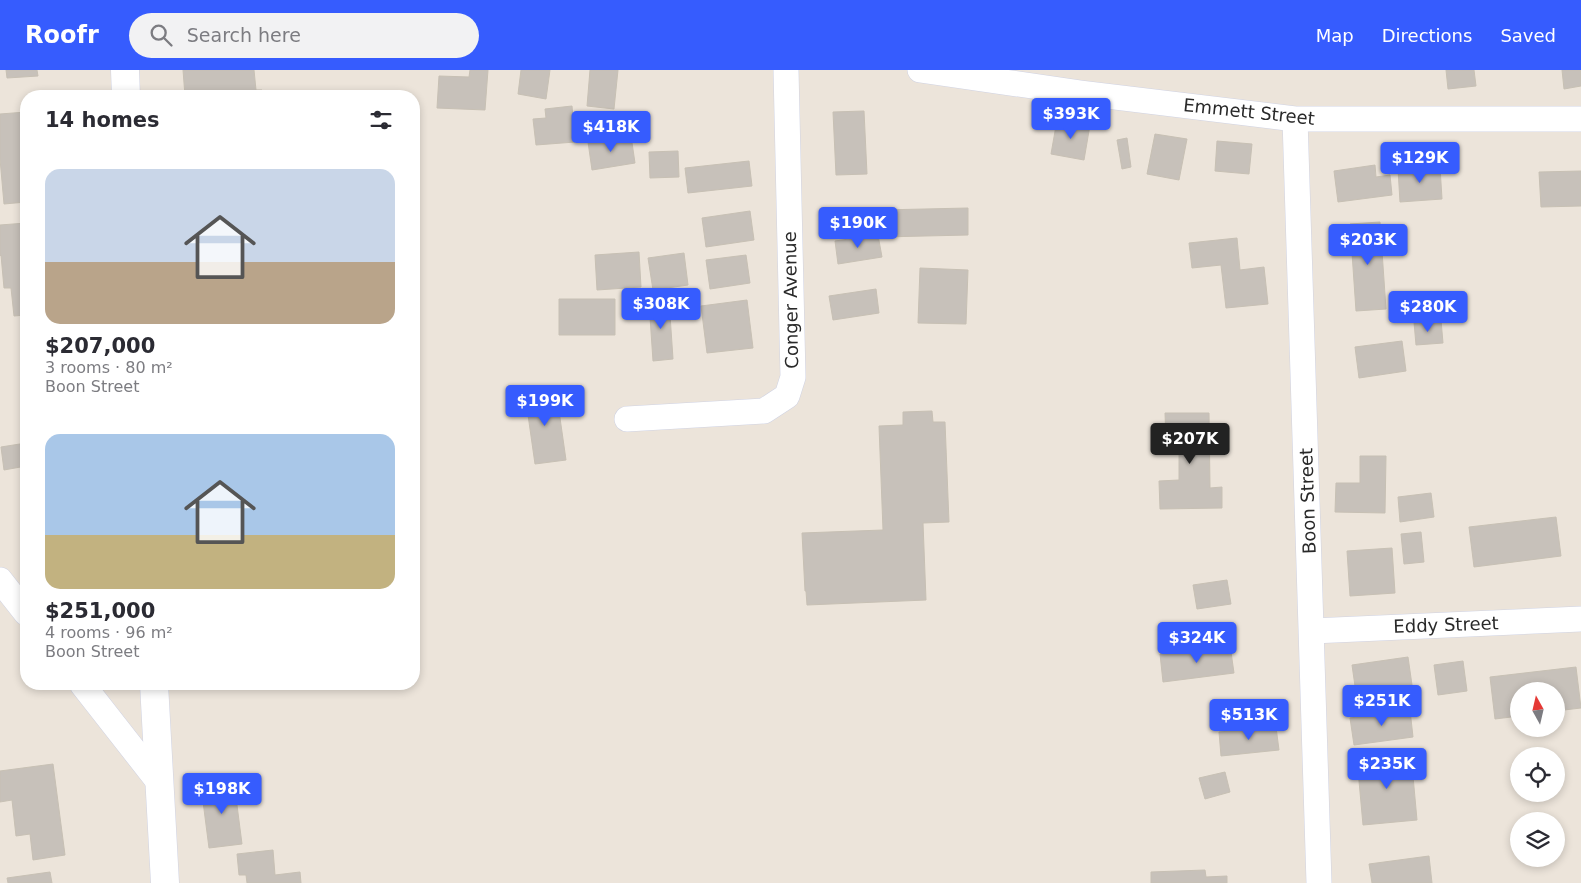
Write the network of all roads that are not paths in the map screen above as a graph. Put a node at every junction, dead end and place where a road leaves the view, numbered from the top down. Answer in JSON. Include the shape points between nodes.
{"nodes":[{"id":1,"x":125,"y":70,"type":"edge"},
{"id":2,"x":786,"y":70,"type":"edge"},
{"id":3,"x":920,"y":70,"type":"edge"},
{"id":4,"x":126,"y":90,"type":"edge"},
{"id":5,"x":1295,"y":119,"type":"junction"},
{"id":6,"x":1581,"y":119,"type":"edge"},
{"id":7,"x":627,"y":419,"type":"dead end"},
{"id":8,"x":0,"y":580,"type":"edge"},
{"id":9,"x":20,"y":605,"type":"edge"},
{"id":10,"x":1581,"y":619,"type":"edge"},
{"id":11,"x":1312,"y":631,"type":"junction"},
{"id":12,"x":87,"y":690,"type":"edge"},
{"id":13,"x":154,"y":690,"type":"edge"},
{"id":14,"x":158,"y":781,"type":"junction"},
{"id":15,"x":165,"y":883,"type":"edge"},
{"id":16,"x":1319,"y":883,"type":"edge"}],
"edges":[{"from":1,"to":4,"type":"street"},
{"from":2,"to":7,"type":"street","name":"Conger Avenue","via":[[792,375],[787,396],[764,411]]},
{"from":3,"to":5,"type":"street","name":"Emmett Street"},
{"from":5,"to":6,"type":"street","name":"Emmett Street"},
{"from":5,"to":11,"type":"street","name":"Boon Street"},
{"from":8,"to":9,"type":"street"},
{"from":10,"to":11,"type":"street","name":"Eddy Street"},
{"from":11,"to":16,"type":"street","name":"Boon Street"},
{"from":12,"to":14,"type":"street"},
{"from":13,"to":14,"type":"street"},
{"from":14,"to":15,"type":"street"}]}
